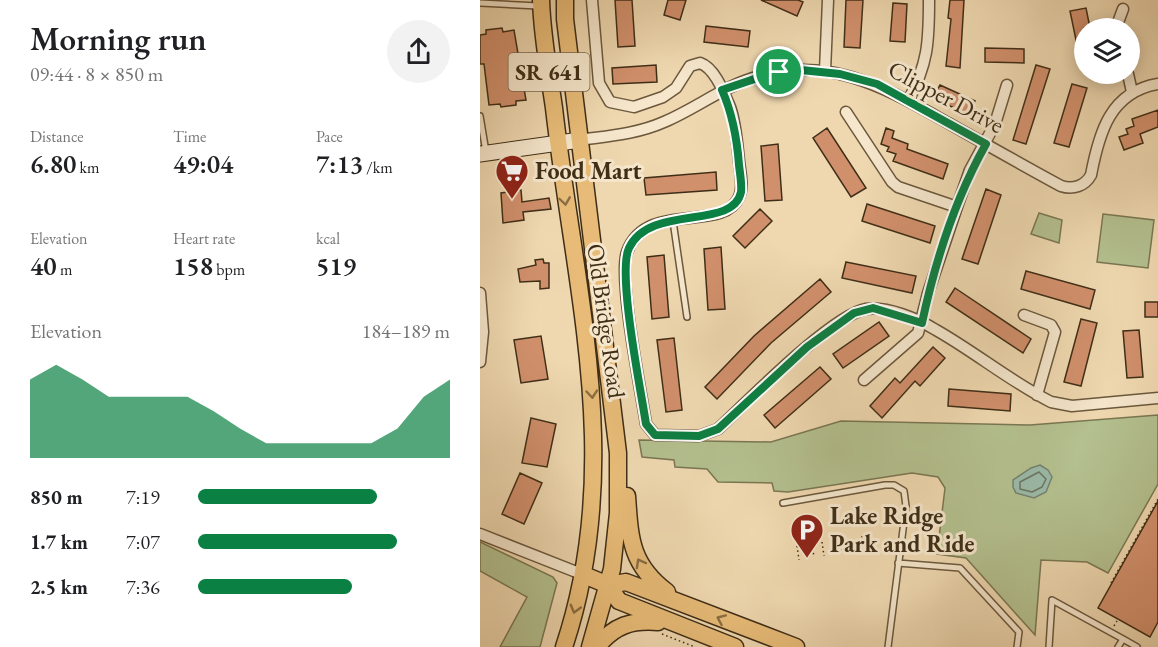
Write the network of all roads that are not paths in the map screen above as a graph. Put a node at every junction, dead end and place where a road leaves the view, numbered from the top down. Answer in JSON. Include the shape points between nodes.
{"nodes":[{"id":1,"x":565,"y":0,"type":"edge"},
{"id":2,"x":592,"y":0,"type":"edge"},
{"id":3,"x":828,"y":0,"type":"edge"},
{"id":4,"x":929,"y":0,"type":"edge"},
{"id":5,"x":480,"y":3,"type":"edge"},
{"id":6,"x":542,"y":3,"type":"edge"},
{"id":7,"x":1123,"y":9,"type":"dead end"},
{"id":8,"x":1120,"y":18,"type":"edge"},
{"id":9,"x":825,"y":72,"type":"junction"},
{"id":10,"x":1130,"y":84,"type":"edge"},
{"id":11,"x":1158,"y":84,"type":"edge"},
{"id":12,"x":1007,"y":85,"type":"dead end"},
{"id":13,"x":722,"y":90,"type":"junction"},
{"id":14,"x":1132,"y":92,"type":"junction"},
{"id":15,"x":908,"y":101,"type":"junction"},
{"id":16,"x":846,"y":112,"type":"dead end"},
{"id":17,"x":480,"y":116,"type":"edge"},
{"id":18,"x":580,"y":140,"type":"junction"},
{"id":19,"x":558,"y":143,"type":"junction"},
{"id":20,"x":986,"y":144,"type":"junction"},
{"id":21,"x":483,"y":154,"type":"edge"},
{"id":22,"x":957,"y":207,"type":"junction"},
{"id":23,"x":673,"y":220,"type":"junction"},
{"id":24,"x":480,"y":293,"type":"edge"},
{"id":25,"x":481,"y":308,"type":"edge"},
{"id":26,"x":1024,"y":315,"type":"dead end"},
{"id":27,"x":687,"y":317,"type":"dead end"},
{"id":28,"x":922,"y":323,"type":"junction"},
{"id":29,"x":480,"y":362,"type":"edge"},
{"id":30,"x":864,"y":380,"type":"dead end"},
{"id":31,"x":1037,"y":395,"type":"junction"},
{"id":32,"x":1158,"y":398,"type":"edge"},
{"id":33,"x":618,"y":453,"type":"junction"},
{"id":34,"x":783,"y":503,"type":"dead end"},
{"id":35,"x":480,"y":534,"type":"edge"},
{"id":36,"x":898,"y":563,"type":"junction"},
{"id":37,"x":584,"y":575,"type":"junction"},
{"id":38,"x":608,"y":585,"type":"junction"},
{"id":39,"x":682,"y":603,"type":"junction"},
{"id":40,"x":671,"y":622,"type":"junction"},
{"id":41,"x":1123,"y":639,"type":"junction"},
{"id":42,"x":564,"y":647,"type":"edge"},
{"id":43,"x":590,"y":647,"type":"edge"},
{"id":44,"x":597,"y":647,"type":"edge"},
{"id":45,"x":735,"y":647,"type":"edge"},
{"id":46,"x":796,"y":647,"type":"edge"},
{"id":47,"x":888,"y":647,"type":"edge"},
{"id":48,"x":1017,"y":647,"type":"edge"},
{"id":49,"x":1049,"y":647,"type":"edge"},
{"id":50,"x":1118,"y":647,"type":"edge"},
{"id":51,"x":1137,"y":647,"type":"edge"}],
"edges":[{"from":1,"to":18,"type":"main road","name":"Old Bridge Road","number":"SR 641"},
{"from":2,"to":13,"type":"street","via":[[599,83],[610,102],[634,107],[663,97],[676,88],[685,70],[695,64],[710,69]]},
{"from":3,"to":9,"type":"street"},
{"from":4,"to":15,"type":"street","via":[[928,50]]},
{"from":5,"to":6,"type":"lane"},
{"from":6,"to":19,"type":"main road","name":"Old Bridge Road","number":"SR 641"},
{"from":7,"to":8,"type":"street"},
{"from":9,"to":13,"type":"street","name":"Clipper Drive","via":[[775,72]]},
{"from":9,"to":15,"type":"street","name":"Clipper Drive","via":[[877,84]]},
{"from":10,"to":14,"type":"street"},
{"from":11,"to":14,"type":"street"},
{"from":12,"to":20,"type":"street"},
{"from":13,"to":18,"type":"street","name":"Clipper Drive","via":[[645,129]]},
{"from":13,"to":23,"type":"street","via":[[736,127],[739,198],[723,212]]},
{"from":14,"to":20,"type":"street","name":"Clipper Drive","via":[[1111,111],[1088,181],[1073,189]]},
{"from":15,"to":20,"type":"street","name":"Clipper Drive"},
{"from":16,"to":22,"type":"street","via":[[892,182]]},
{"from":17,"to":21,"type":"lane"},
{"from":18,"to":19,"type":"street","name":"Clipper Drive"},
{"from":18,"to":33,"type":"main road","name":"Old Bridge Road","number":"SR 641"},
{"from":19,"to":21,"type":"street","name":"Clipper Drive"},
{"from":19,"to":37,"type":"main road","name":"Old Bridge Road","number":"SR 641","one_way":true,"via":[[594,424],[594,501]]},
{"from":20,"to":22,"type":"street","via":[[970,170]]},
{"from":22,"to":28,"type":"street"},
{"from":23,"to":27,"type":"lane"},
{"from":23,"to":28,"type":"street","via":[[638,234],[628,249],[625,268],[646,424],[655,435],[699,436],[718,429],[807,347],[854,313],[873,308]]},
{"from":24,"to":25,"type":"street"},
{"from":25,"to":29,"type":"street"},
{"from":26,"to":31,"type":"street","via":[[1051,325],[1055,332]]},
{"from":28,"to":30,"type":"street","via":[[913,339]]},
{"from":28,"to":31,"type":"street"},
{"from":31,"to":32,"type":"street","via":[[1072,406]]},
{"from":33,"to":38,"type":"main road","name":"Old Bridge Road","number":"SR 641","via":[[618,513]]},
{"from":39,"to":33,"type":"main road","one_way":true,"via":[[648,576],[636,556]]},
{"from":34,"to":36,"type":"lane","via":[[885,485],[898,487],[906,498]]},
{"from":35,"to":37,"type":"street"},
{"from":36,"to":47,"type":"lane"},
{"from":36,"to":48,"type":"lane","via":[[960,568],[1019,632]]},
{"from":37,"to":38,"type":"main road"},
{"from":37,"to":42,"type":"main road","name":"Old Bridge Road","number":"SR 641","one_way":true},
{"from":38,"to":39,"type":"main road","via":[[626,582]]},
{"from":38,"to":40,"type":"main road","via":[[619,601]]},
{"from":38,"to":43,"type":"main road","name":"Old Bridge Road","number":"SR 641"},
{"from":46,"to":39,"type":"main road","one_way":true},
{"from":40,"to":44,"type":"main road","via":[[627,623],[612,631]]},
{"from":40,"to":45,"type":"main road"},
{"from":41,"to":49,"type":"lane","via":[[1052,600]]},
{"from":41,"to":50,"type":"lane"},
{"from":41,"to":51,"type":"lane"}]}
